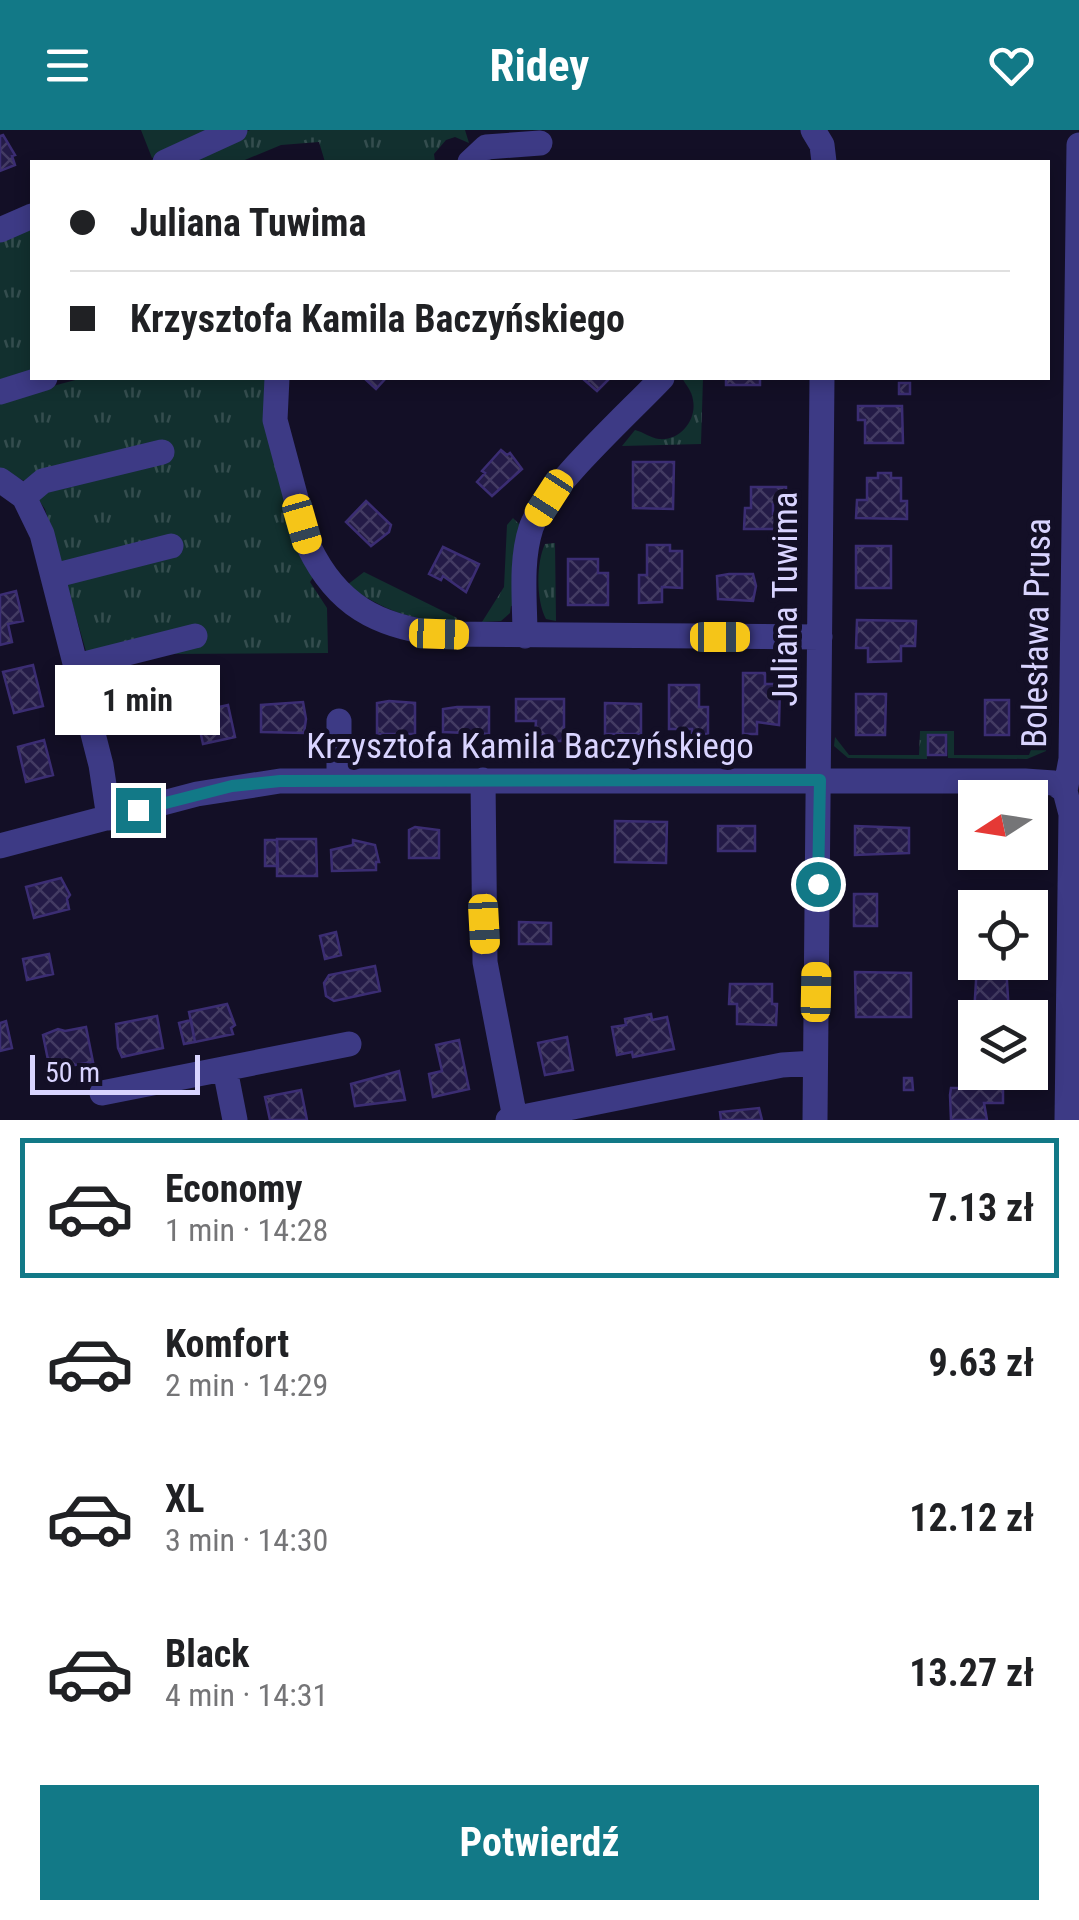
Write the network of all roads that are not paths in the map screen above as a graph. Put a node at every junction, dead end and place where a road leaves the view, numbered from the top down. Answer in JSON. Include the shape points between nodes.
{"nodes":[{"id":1,"x":235,"y":130,"type":"edge"},
{"id":2,"x":813,"y":130,"type":"edge"},
{"id":3,"x":540,"y":143,"type":"dead end"},
{"id":4,"x":1079,"y":145,"type":"edge"},
{"id":5,"x":478,"y":147,"type":"edge"},
{"id":6,"x":169,"y":160,"type":"edge"},
{"id":7,"x":824,"y":160,"type":"edge"},
{"id":8,"x":30,"y":217,"type":"edge"},
{"id":9,"x":0,"y":230,"type":"edge"},
{"id":10,"x":39,"y":380,"type":"edge"},
{"id":11,"x":277,"y":380,"type":"edge"},
{"id":12,"x":660,"y":380,"type":"edge"},
{"id":13,"x":822,"y":380,"type":"edge"},
{"id":14,"x":0,"y":392,"type":"edge"},
{"id":15,"x":162,"y":452,"type":"dead end"},
{"id":16,"x":0,"y":480,"type":"edge"},
{"id":17,"x":24,"y":496,"type":"junction"},
{"id":18,"x":171,"y":546,"type":"dead end"},
{"id":19,"x":53,"y":576,"type":"junction"},
{"id":20,"x":195,"y":636,"type":"dead end"},
{"id":21,"x":525,"y":636,"type":"junction"},
{"id":22,"x":820,"y":637,"type":"junction"},
{"id":23,"x":76,"y":666,"type":"junction"},
{"id":24,"x":339,"y":721,"type":"dead end"},
{"id":25,"x":339,"y":779,"type":"junction"},
{"id":26,"x":483,"y":780,"type":"junction"},
{"id":27,"x":820,"y":780,"type":"junction"},
{"id":28,"x":1065,"y":791,"type":"junction"},
{"id":29,"x":109,"y":818,"type":"junction"},
{"id":30,"x":0,"y":846,"type":"edge"},
{"id":31,"x":349,"y":1044,"type":"dead end"},
{"id":32,"x":815,"y":1063,"type":"junction"},
{"id":33,"x":225,"y":1069,"type":"junction"},
{"id":34,"x":102,"y":1093,"type":"dead end"},
{"id":35,"x":511,"y":1119,"type":"edge"},
{"id":36,"x":235,"y":1120,"type":"edge"},
{"id":37,"x":815,"y":1120,"type":"edge"},
{"id":38,"x":1067,"y":1120,"type":"edge"}],
"edges":[{"from":1,"to":6,"type":"street"},
{"from":2,"to":7,"type":"street"},
{"from":3,"to":5,"type":"street"},
{"from":4,"to":28,"type":"street","name":"Bolesława Prusa","via":[[1071,758]]},
{"from":8,"to":9,"type":"street"},
{"from":10,"to":14,"type":"street"},
{"from":11,"to":21,"type":"street","via":[[276,420],[302,524],[318,566],[339,592],[406,629]]},
{"from":12,"to":21,"type":"street","via":[[532,523]]},
{"from":13,"to":22,"type":"street","name":"Juliana Tuwima"},
{"from":15,"to":17,"type":"street","via":[[44,481]]},
{"from":16,"to":17,"type":"street"},
{"from":17,"to":19,"type":"street"},
{"from":18,"to":19,"type":"street"},
{"from":19,"to":23,"type":"street"},
{"from":20,"to":23,"type":"street"},
{"from":21,"to":22,"type":"street"},
{"from":22,"to":27,"type":"street","name":"Juliana Tuwima"},
{"from":23,"to":29,"type":"street"},
{"from":24,"to":25,"type":"street"},
{"from":25,"to":26,"type":"street","name":"Krzysztofa Kamila Baczyńskiego"},
{"from":25,"to":29,"type":"street","name":"Krzysztofa Kamila Baczyńskiego","via":[[232,786]]},
{"from":26,"to":27,"type":"street","name":"Krzysztofa Kamila Baczyńskiego"},
{"from":26,"to":35,"type":"street","via":[[486,962]]},
{"from":27,"to":28,"type":"street","name":"Krzysztofa Kamila Baczyńskiego","via":[[1038,781]]},
{"from":27,"to":32,"type":"street","name":"Juliana Tuwima"},
{"from":28,"to":38,"type":"street","name":"Bolesława Prusa","via":[[1071,814]]},
{"from":29,"to":30,"type":"street","name":"Krzysztofa Kamila Baczyńskiego"},
{"from":31,"to":33,"type":"street"},
{"from":32,"to":35,"type":"street"},
{"from":32,"to":37,"type":"street","name":"Juliana Tuwima"},
{"from":33,"to":34,"type":"street"},
{"from":33,"to":36,"type":"street"}]}
